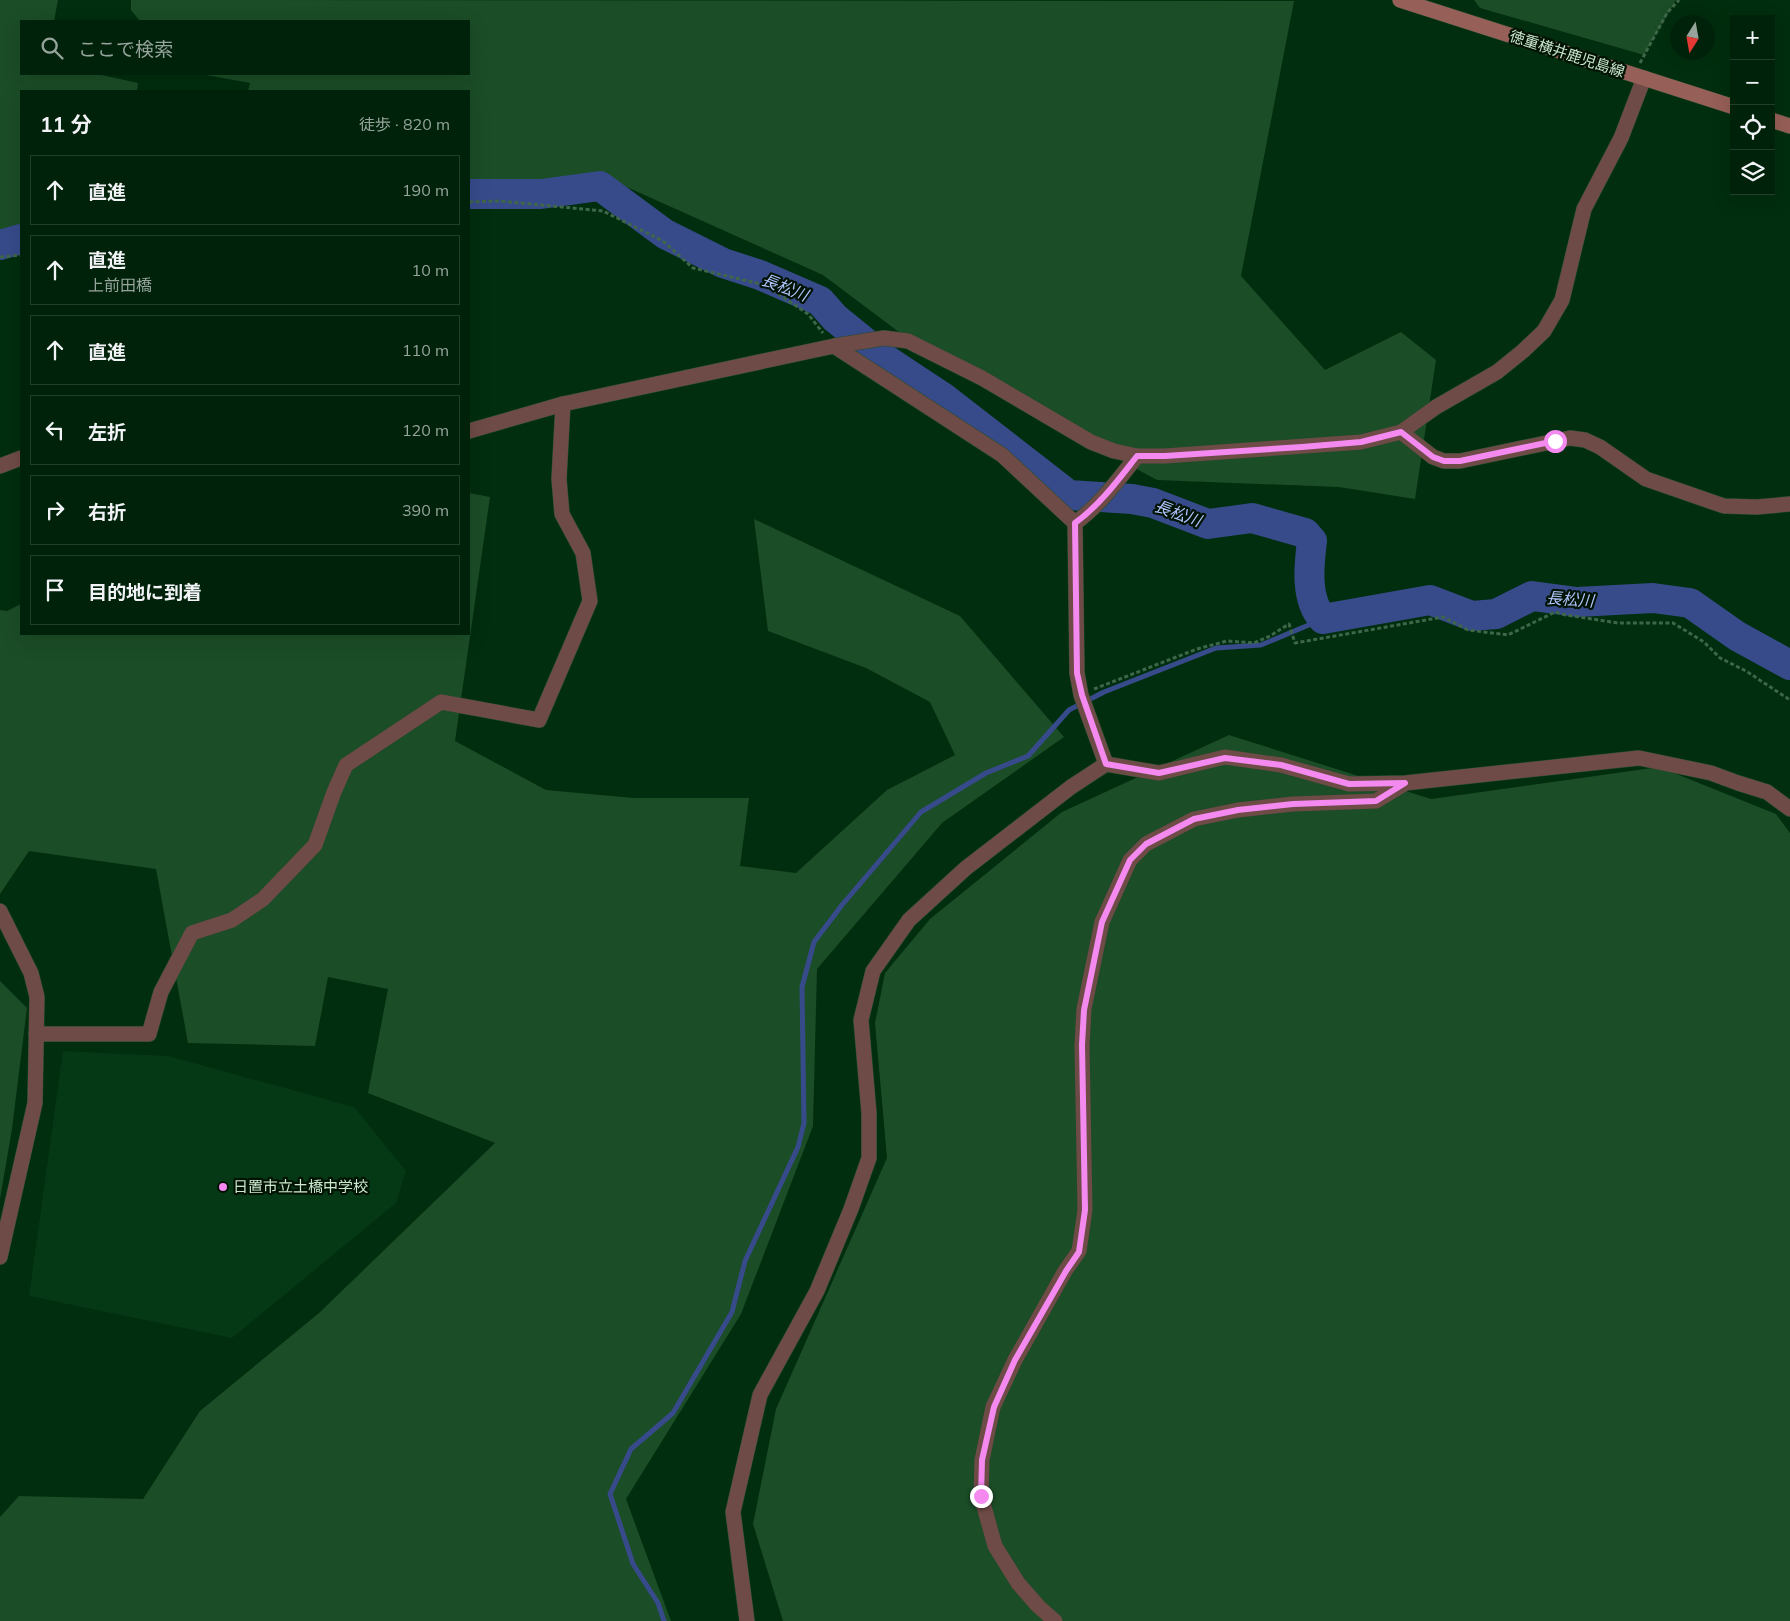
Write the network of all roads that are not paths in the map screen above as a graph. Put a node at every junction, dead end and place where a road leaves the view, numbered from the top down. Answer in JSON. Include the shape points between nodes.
{"nodes":[{"id":1,"x":1400,"y":0,"type":"edge"},
{"id":2,"x":1644,"y":78,"type":"junction"},
{"id":3,"x":1730,"y":107,"type":"edge"},
{"id":4,"x":1775,"y":121,"type":"edge"},
{"id":5,"x":1790,"y":126,"type":"edge"},
{"id":6,"x":841,"y":345,"type":"junction"},
{"id":7,"x":563,"y":404,"type":"junction"},
{"id":8,"x":470,"y":431,"type":"edge"},
{"id":9,"x":1401,"y":432,"type":"junction"},
{"id":10,"x":1137,"y":456,"type":"junction"},
{"id":11,"x":20,"y":458,"type":"edge"},
{"id":12,"x":0,"y":466,"type":"edge"},
{"id":13,"x":1790,"y":504,"type":"edge"},
{"id":14,"x":1081,"y":519,"type":"junction"},
{"id":15,"x":1106,"y":764,"type":"junction"},
{"id":16,"x":1405,"y":783,"type":"junction"},
{"id":17,"x":1790,"y":809,"type":"edge"},
{"id":18,"x":0,"y":911,"type":"edge"},
{"id":19,"x":36,"y":1034,"type":"junction"},
{"id":20,"x":0,"y":1257,"type":"edge"},
{"id":21,"x":747,"y":1621,"type":"edge"},
{"id":22,"x":1055,"y":1621,"type":"edge"}],
"edges":[{"from":1,"to":2,"type":"main road","name":"徳重横井鹿児島線"},
{"from":2,"to":3,"type":"main road","name":"徳重横井鹿児島線"},
{"from":2,"to":9,"type":"street","via":[[1621,138],[1584,210],[1562,300],[1544,331],[1497,372],[1436,407]]},
{"from":4,"to":5,"type":"main road"},
{"from":6,"to":7,"type":"street"},
{"from":6,"to":10,"type":"street","via":[[884,338],[908,341],[982,378],[1091,442]]},
{"from":6,"to":14,"type":"street","via":[[1002,455]]},
{"from":7,"to":8,"type":"street"},
{"from":7,"to":19,"type":"street","via":[[559,479],[562,514],[583,553],[590,602],[539,720],[441,702],[346,765],[316,845],[263,899],[232,920],[192,933],[161,992],[149,1034]]},
{"from":9,"to":10,"type":"street","via":[[1351,443]]},
{"from":9,"to":13,"type":"street","via":[[1433,457],[1444,461],[1460,461],[1570,438],[1585,440],[1646,479],[1724,506]]},
{"from":10,"to":14,"type":"street"},
{"from":11,"to":12,"type":"street"},
{"from":14,"to":15,"type":"street","via":[[1077,673]]},
{"from":15,"to":16,"type":"street","via":[[1159,773],[1225,758],[1281,765],[1349,784]]},
{"from":15,"to":21,"type":"street","via":[[966,868],[909,920],[873,971],[861,1020],[870,1113],[869,1158],[816,1291],[760,1396],[733,1512]]},
{"from":16,"to":17,"type":"street","via":[[1639,758],[1711,774],[1767,792]]},
{"from":16,"to":22,"type":"street","via":[[1376,801],[1293,804],[1194,819],[1146,844],[1130,860],[1102,922],[1084,1010],[1085,1210],[1079,1252],[1015,1360],[994,1407],[982,1460],[981,1496],[995,1546],[1018,1583]]},
{"from":18,"to":19,"type":"street","via":[[31,973],[36,997]]},
{"from":19,"to":20,"type":"street","via":[[35,1102]]}]}
